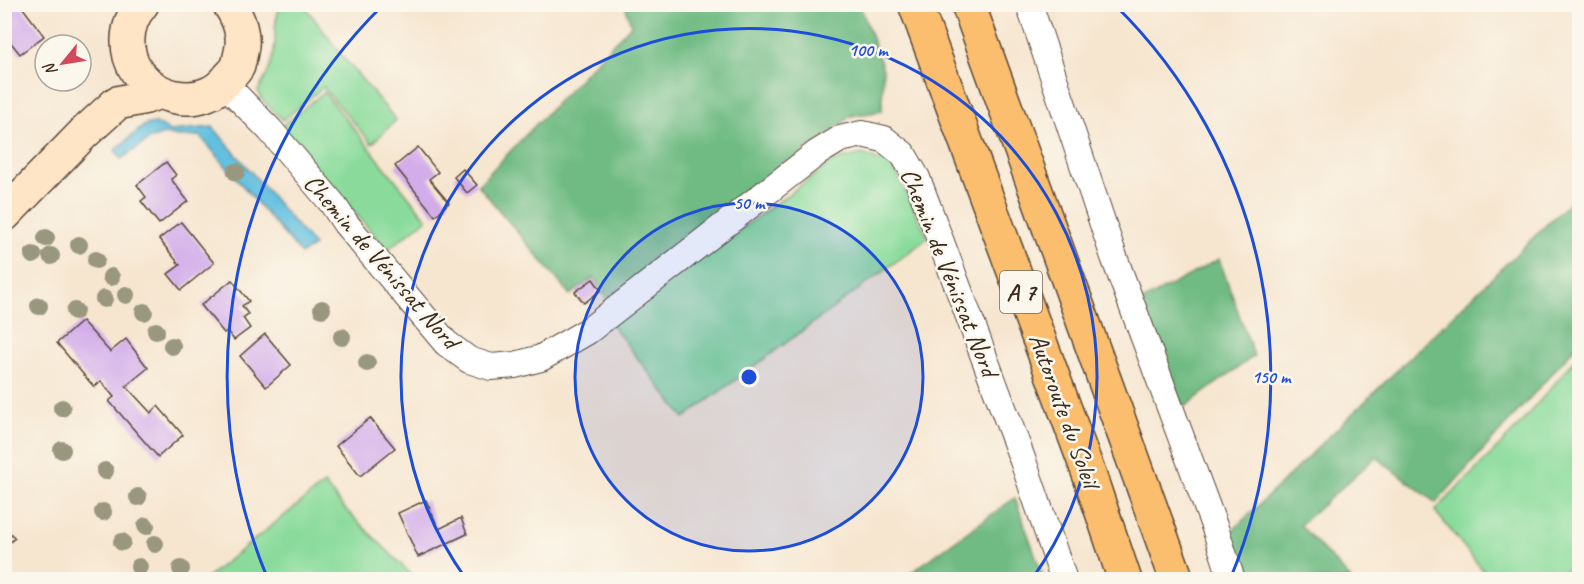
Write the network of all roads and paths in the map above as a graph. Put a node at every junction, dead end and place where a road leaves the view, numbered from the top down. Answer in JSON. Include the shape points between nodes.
{"nodes":[{"id":1,"x":142,"y":4,"type":"edge"},
{"id":2,"x":915,"y":4,"type":"edge"},
{"id":3,"x":968,"y":4,"type":"edge"},
{"id":4,"x":1029,"y":4,"type":"edge"},
{"id":5,"x":239,"y":11,"type":"edge"},
{"id":6,"x":129,"y":53,"type":"junction"},
{"id":7,"x":224,"y":84,"type":"junction"},
{"id":8,"x":159,"y":92,"type":"junction"},
{"id":9,"x":117,"y":103,"type":"junction"},
{"id":10,"x":4,"y":214,"type":"edge"},
{"id":11,"x":1064,"y":579,"type":"edge"},
{"id":12,"x":1125,"y":579,"type":"edge"},
{"id":13,"x":1177,"y":579,"type":"edge"},
{"id":14,"x":1232,"y":579,"type":"edge"}],
"edges":[{"from":1,"to":6,"type":"main road","via":[[131,23]]},
{"from":2,"to":12,"type":"highway","name":"Autoroute du Soleil","number":"A 7"},
{"from":3,"to":13,"type":"highway","name":"Autoroute du Soleil","number":"A 7"},
{"from":4,"to":14,"type":"street","via":[[1114,257]]},
{"from":5,"to":7,"type":"main road","via":[[243,46],[237,66]]},
{"from":6,"to":8,"type":"main road","via":[[140,76]]},
{"from":6,"to":9,"type":"main road"},
{"from":7,"to":8,"type":"main road","via":[[193,98]]},
{"from":7,"to":11,"type":"street","name":"Chemin de Vénissat Nord","via":[[277,138],[443,340],[469,360],[491,367],[541,358],[588,331],[840,139],[862,134],[884,139],[903,154],[924,195]]},
{"from":8,"to":9,"type":"main road"},
{"from":9,"to":10,"type":"main road"}]}
